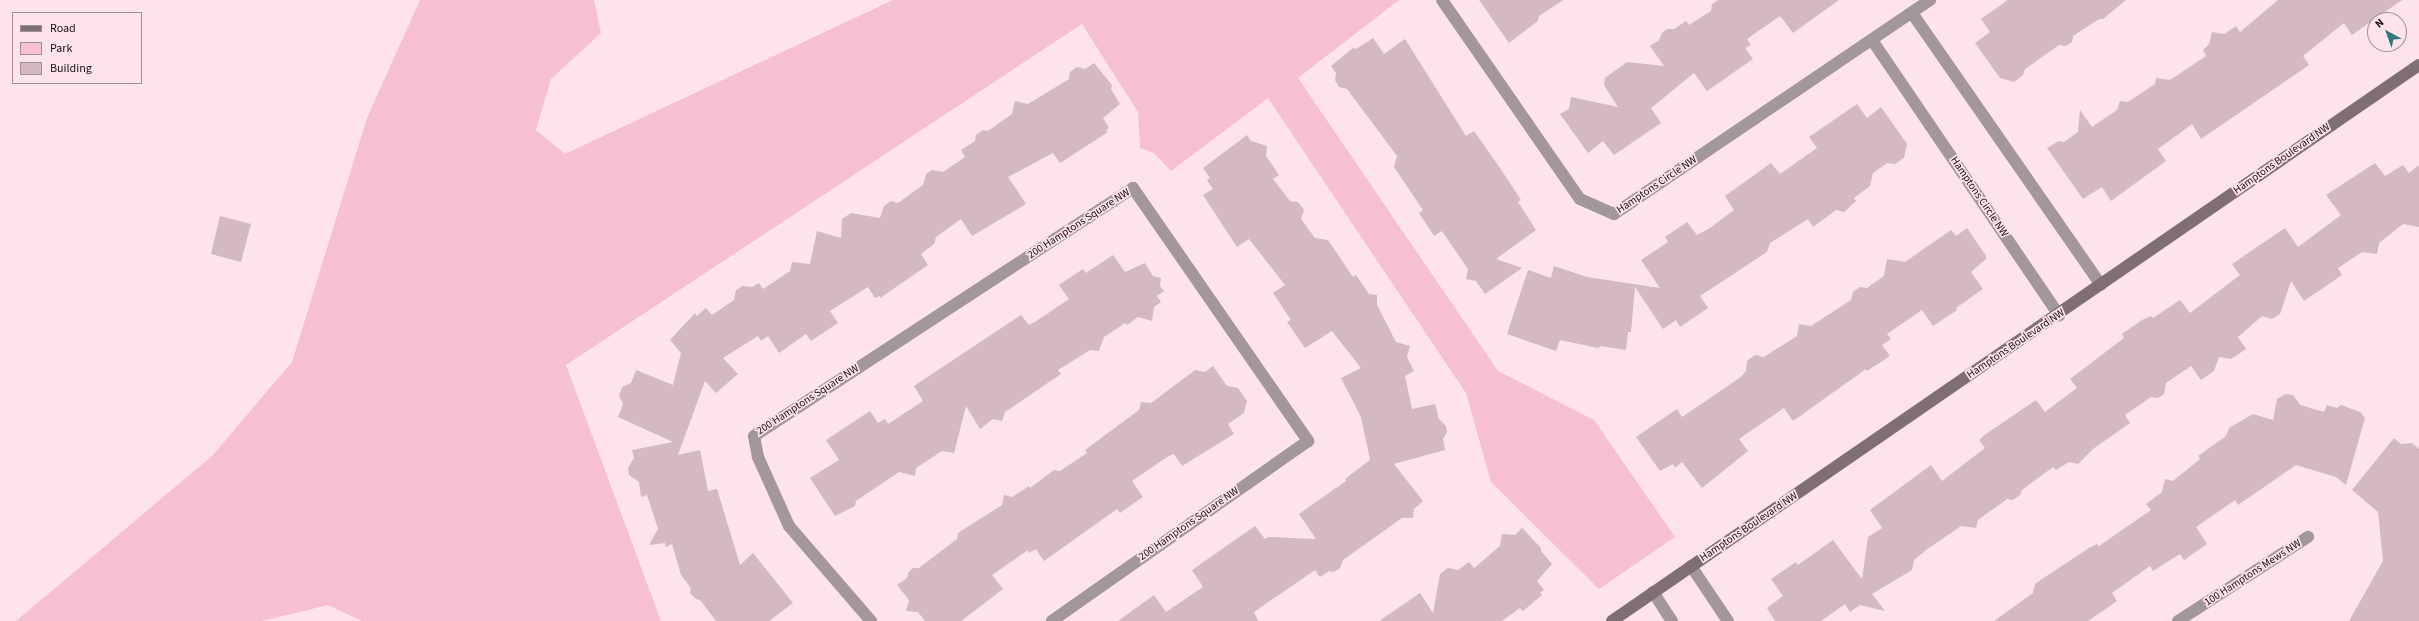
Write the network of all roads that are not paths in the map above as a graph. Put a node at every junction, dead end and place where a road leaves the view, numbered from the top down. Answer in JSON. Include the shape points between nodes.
{"nodes":[{"id":1,"x":1442,"y":0,"type":"edge"},
{"id":2,"x":1930,"y":0,"type":"edge"},
{"id":3,"x":1912,"y":13,"type":"junction"},
{"id":4,"x":1872,"y":40,"type":"junction"},
{"id":5,"x":2419,"y":65,"type":"edge"},
{"id":6,"x":2101,"y":286,"type":"junction"},
{"id":7,"x":2059,"y":315,"type":"junction"},
{"id":8,"x":2308,"y":537,"type":"dead end"},
{"id":9,"x":1691,"y":566,"type":"junction"},
{"id":10,"x":1653,"y":592,"type":"junction"},
{"id":11,"x":871,"y":621,"type":"edge"},
{"id":12,"x":1052,"y":621,"type":"edge"},
{"id":13,"x":1612,"y":621,"type":"edge"},
{"id":14,"x":1672,"y":621,"type":"edge"},
{"id":15,"x":1728,"y":621,"type":"edge"},
{"id":16,"x":2178,"y":621,"type":"edge"}],
"edges":[{"from":1,"to":4,"type":"street","name":"Hamptons Circle NW","via":[[1580,198],[1614,214]]},
{"from":2,"to":3,"type":"street","name":"Hamptons Circle NW"},
{"from":3,"to":4,"type":"street","name":"Hamptons Circle NW"},
{"from":3,"to":6,"type":"street"},
{"from":4,"to":7,"type":"street","name":"Hamptons Circle NW"},
{"from":5,"to":6,"type":"street","name":"Hamptons Boulevard NW"},
{"from":6,"to":7,"type":"street","name":"Hamptons Boulevard NW"},
{"from":7,"to":9,"type":"street","name":"Hamptons Boulevard NW"},
{"from":8,"to":16,"type":"street","name":"100 Hamptons Mews NW"},
{"from":9,"to":10,"type":"street","name":"Hamptons Boulevard NW"},
{"from":9,"to":15,"type":"street"},
{"from":10,"to":13,"type":"street","name":"Hamptons Boulevard NW"},
{"from":10,"to":14,"type":"street"},
{"from":11,"to":12,"type":"street","name":"200 Hamptons Square NW","via":[[789,526],[758,457],[754,436],[1133,188],[1308,441]]}]}
